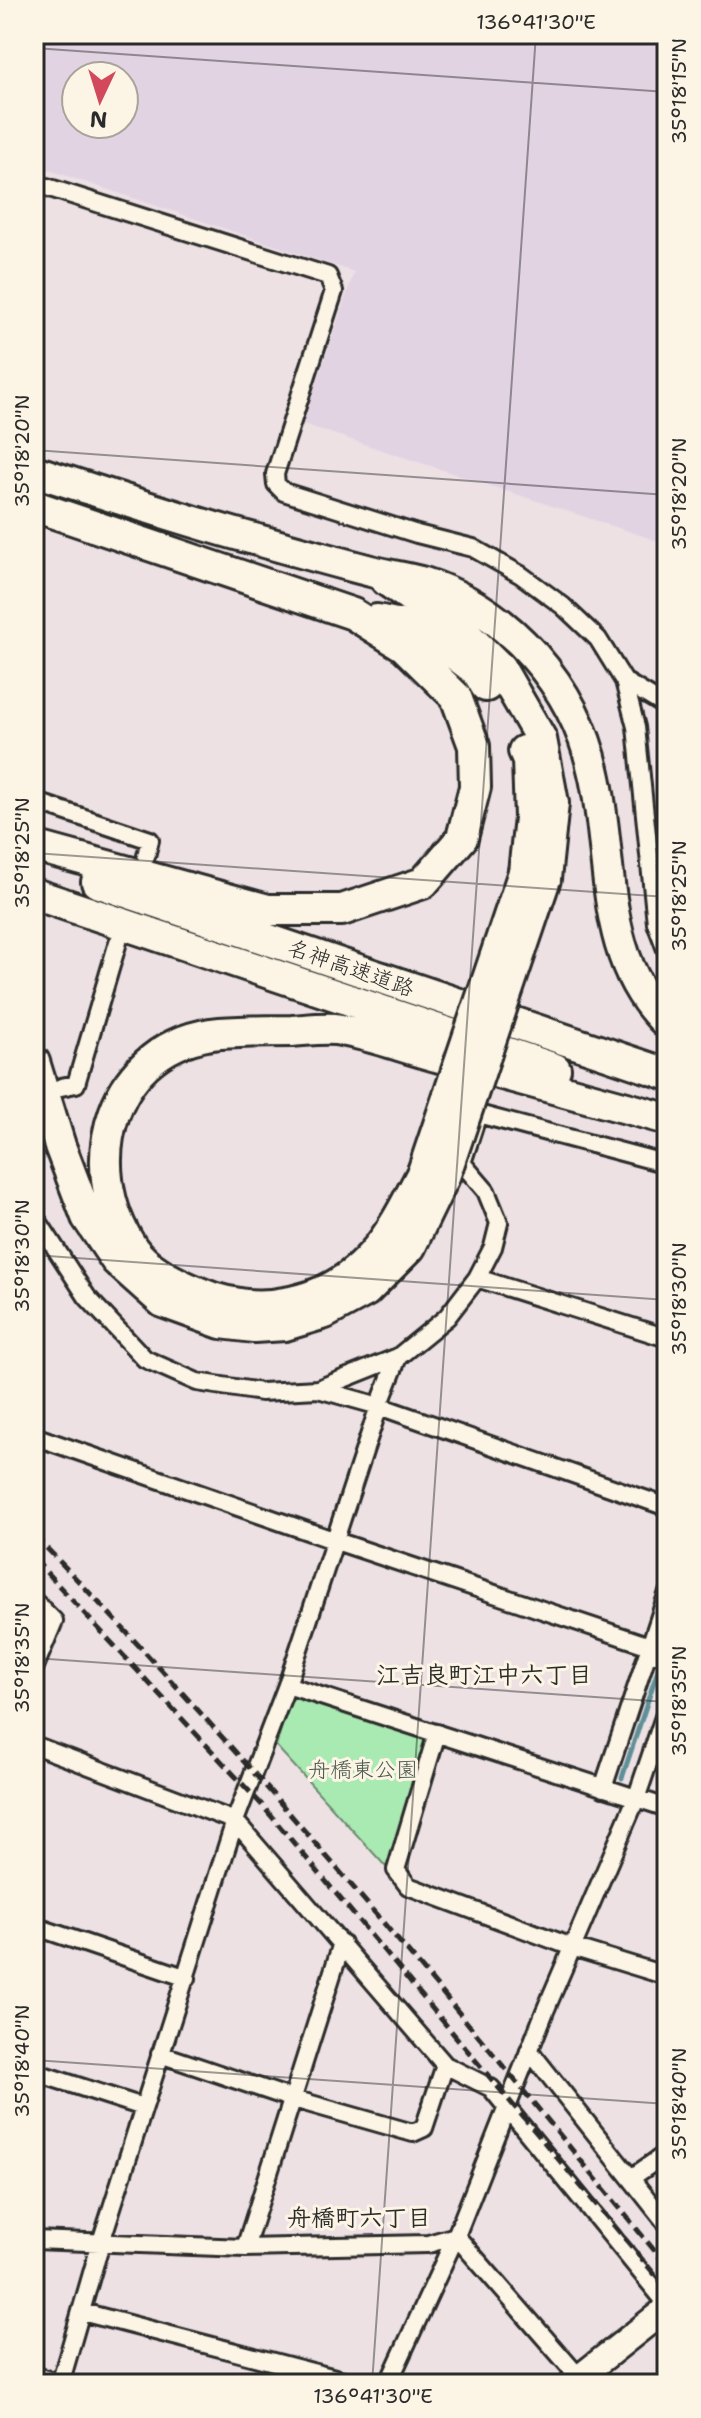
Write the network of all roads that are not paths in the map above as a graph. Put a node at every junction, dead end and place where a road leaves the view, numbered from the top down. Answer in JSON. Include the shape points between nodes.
{"nodes":[{"id":1,"x":34,"y":183,"type":"edge"},
{"id":2,"x":34,"y":471,"type":"edge"},
{"id":3,"x":34,"y":506,"type":"edge"},
{"id":4,"x":374,"y":572,"type":"junction"},
{"id":5,"x":353,"y":614,"type":"junction"},
{"id":6,"x":624,"y":681,"type":"junction"},
{"id":7,"x":667,"y":707,"type":"edge"},
{"id":8,"x":34,"y":801,"type":"edge"},
{"id":9,"x":34,"y":846,"type":"edge"},
{"id":10,"x":146,"y":856,"type":"dead end"},
{"id":11,"x":34,"y":861,"type":"edge"},
{"id":12,"x":535,"y":876,"type":"junction"},
{"id":13,"x":34,"y":894,"type":"edge"},
{"id":14,"x":118,"y":942,"type":"dead end"},
{"id":15,"x":667,"y":952,"type":"edge"},
{"id":16,"x":667,"y":1023,"type":"edge"},
{"id":17,"x":34,"y":1062,"type":"edge"},
{"id":18,"x":667,"y":1074,"type":"edge"},
{"id":19,"x":61,"y":1087,"type":"dead end"},
{"id":20,"x":667,"y":1107,"type":"edge"},
{"id":21,"x":667,"y":1119,"type":"edge"},
{"id":22,"x":667,"y":1164,"type":"edge"},
{"id":23,"x":434,"y":1174,"type":"junction"},
{"id":24,"x":34,"y":1215,"type":"edge"},
{"id":25,"x":477,"y":1278,"type":"junction"},
{"id":26,"x":667,"y":1338,"type":"edge"},
{"id":27,"x":398,"y":1357,"type":"junction"},
{"id":28,"x":318,"y":1389,"type":"junction"},
{"id":29,"x":379,"y":1406,"type":"junction"},
{"id":30,"x":34,"y":1436,"type":"edge"},
{"id":31,"x":667,"y":1507,"type":"edge"},
{"id":32,"x":336,"y":1541,"type":"junction"},
{"id":33,"x":667,"y":1595,"type":"edge"},
{"id":34,"x":34,"y":1601,"type":"edge"},
{"id":35,"x":655,"y":1652,"type":"edge"},
{"id":36,"x":34,"y":1669,"type":"edge"},
{"id":37,"x":287,"y":1685,"type":"junction"},
{"id":38,"x":667,"y":1708,"type":"edge"},
{"id":39,"x":437,"y":1733,"type":"junction"},
{"id":40,"x":34,"y":1745,"type":"edge"},
{"id":41,"x":603,"y":1788,"type":"junction"},
{"id":42,"x":636,"y":1799,"type":"junction"},
{"id":43,"x":667,"y":1808,"type":"edge"},
{"id":44,"x":235,"y":1821,"type":"junction"},
{"id":45,"x":34,"y":1926,"type":"edge"},
{"id":46,"x":342,"y":1943,"type":"junction"},
{"id":47,"x":572,"y":1947,"type":"junction"},
{"id":48,"x":667,"y":1976,"type":"edge"},
{"id":49,"x":187,"y":1978,"type":"junction"},
{"id":50,"x":529,"y":2050,"type":"junction"},
{"id":51,"x":160,"y":2054,"type":"junction"},
{"id":52,"x":445,"y":2065,"type":"junction"},
{"id":53,"x":34,"y":2072,"type":"edge"},
{"id":54,"x":290,"y":2098,"type":"junction"},
{"id":55,"x":143,"y":2107,"type":"junction"},
{"id":56,"x":507,"y":2107,"type":"junction"},
{"id":57,"x":667,"y":2153,"type":"edge"},
{"id":58,"x":631,"y":2178,"type":"junction"},
{"id":59,"x":667,"y":2224,"type":"edge"},
{"id":60,"x":456,"y":2236,"type":"junction"},
{"id":61,"x":34,"y":2240,"type":"edge"},
{"id":62,"x":101,"y":2242,"type":"junction"},
{"id":63,"x":245,"y":2248,"type":"junction"},
{"id":64,"x":667,"y":2306,"type":"edge"},
{"id":65,"x":82,"y":2312,"type":"junction"},
{"id":66,"x":34,"y":2376,"type":"edge"},
{"id":67,"x":579,"y":2382,"type":"edge"},
{"id":68,"x":60,"y":2383,"type":"edge"},
{"id":69,"x":358,"y":2384,"type":"edge"},
{"id":70,"x":388,"y":2384,"type":"edge"}],
"edges":[{"from":1,"to":6,"type":"street","via":[[328,276],[334,291],[276,484],[284,492],[473,548],[521,575],[598,639]]},
{"from":2,"to":4,"type":"highway"},
{"from":3,"to":5,"type":"highway"},
{"from":4,"to":12,"type":"highway","via":[[463,632],[500,668],[541,739],[553,803]]},
{"from":4,"to":16,"type":"highway","via":[[425,583],[479,609],[528,647],[552,677],[575,715],[594,772],[623,956]]},
{"from":5,"to":9,"type":"highway","via":[[404,646],[456,697],[474,746],[475,787],[462,838],[423,883],[342,910],[268,910]]},
{"from":5,"to":12,"type":"highway","via":[[423,630],[477,671],[528,760]]},
{"from":6,"to":7,"type":"street"},
{"from":6,"to":15,"type":"street","via":[[636,727],[656,923]]},
{"from":8,"to":10,"type":"street","via":[[150,840]]},
{"from":11,"to":18,"type":"highway","name":"名神高速道路"},
{"from":12,"to":23,"type":"highway","bridge":true},
{"from":13,"to":20,"type":"highway","name":"名神高速道路"},
{"from":14,"to":19,"type":"street","via":[[76,1084]]},
{"from":17,"to":23,"type":"highway","via":[[87,1217],[116,1260],[163,1302],[221,1323],[285,1325],[325,1313],[366,1291],[410,1247]]},
{"from":21,"to":23,"type":"highway","via":[[334,1029],[217,1033],[181,1042],[131,1079],[110,1121],[104,1167],[116,1218],[134,1251],[154,1269],[214,1300],[256,1307],[325,1293],[371,1256]]},
{"from":22,"to":25,"type":"street","via":[[478,1114],[462,1163],[486,1191],[499,1223]]},
{"from":24,"to":28,"type":"street","via":[[87,1297],[145,1359],[197,1382],[261,1392]]},
{"from":25,"to":26,"type":"street"},
{"from":25,"to":27,"type":"street","via":[[447,1317]]},
{"from":27,"to":28,"type":"street"},
{"from":27,"to":29,"type":"street"},
{"from":28,"to":29,"type":"street"},
{"from":29,"to":31,"type":"street"},
{"from":29,"to":32,"type":"street"},
{"from":30,"to":32,"type":"street"},
{"from":32,"to":35,"type":"street"},
{"from":32,"to":37,"type":"street"},
{"from":33,"to":35,"type":"street"},
{"from":34,"to":36,"type":"street","via":[[54,1621]]},
{"from":35,"to":41,"type":"street"},
{"from":37,"to":39,"type":"street"},
{"from":37,"to":44,"type":"street"},
{"from":38,"to":42,"type":"street"},
{"from":39,"to":41,"type":"street"},
{"from":39,"to":47,"type":"street","via":[[396,1870],[408,1886]]},
{"from":40,"to":44,"type":"street"},
{"from":41,"to":42,"type":"street"},
{"from":42,"to":43,"type":"street"},
{"from":42,"to":47,"type":"street"},
{"from":44,"to":46,"type":"street"},
{"from":44,"to":49,"type":"street"},
{"from":45,"to":49,"type":"street"},
{"from":46,"to":52,"type":"street"},
{"from":46,"to":54,"type":"street"},
{"from":47,"to":48,"type":"street"},
{"from":47,"to":50,"type":"street"},
{"from":49,"to":51,"type":"street"},
{"from":50,"to":56,"type":"street"},
{"from":50,"to":58,"type":"street"},
{"from":51,"to":54,"type":"street"},
{"from":51,"to":55,"type":"street"},
{"from":52,"to":54,"type":"street","via":[[424,2128],[413,2133]]},
{"from":52,"to":56,"type":"street","via":[[491,2088]]},
{"from":53,"to":55,"type":"street"},
{"from":54,"to":63,"type":"street"},
{"from":55,"to":62,"type":"street"},
{"from":56,"to":60,"type":"street"},
{"from":56,"to":64,"type":"street"},
{"from":57,"to":58,"type":"street"},
{"from":58,"to":59,"type":"street"},
{"from":60,"to":63,"type":"street","via":[[428,2244]]},
{"from":60,"to":67,"type":"street"},
{"from":60,"to":70,"type":"street"},
{"from":61,"to":62,"type":"street"},
{"from":62,"to":63,"type":"street"},
{"from":62,"to":65,"type":"street"},
{"from":64,"to":67,"type":"street"},
{"from":65,"to":68,"type":"street"},
{"from":65,"to":69,"type":"street"},
{"from":66,"to":68,"type":"street"}]}
